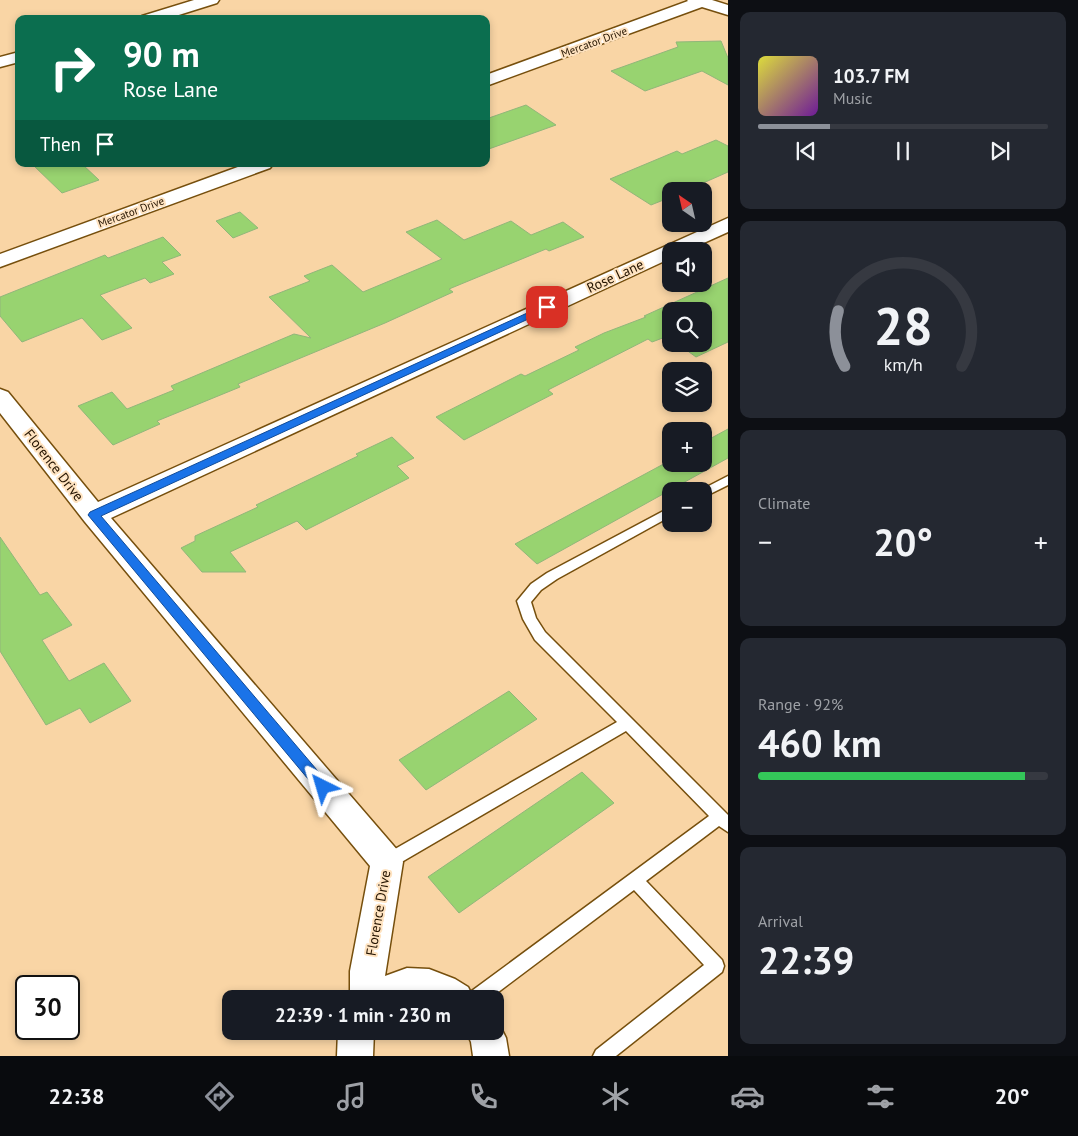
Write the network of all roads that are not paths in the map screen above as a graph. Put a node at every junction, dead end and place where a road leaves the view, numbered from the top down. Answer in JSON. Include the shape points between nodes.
{"nodes":[{"id":1,"x":211,"y":0,"type":"edge"},
{"id":2,"x":698,"y":1,"type":"edge"},
{"id":3,"x":728,"y":10,"type":"edge"},
{"id":4,"x":161,"y":15,"type":"edge"},
{"id":5,"x":15,"y":58,"type":"edge"},
{"id":6,"x":0,"y":62,"type":"edge"},
{"id":7,"x":490,"y":79,"type":"edge"},
{"id":8,"x":255,"y":167,"type":"edge"},
{"id":9,"x":728,"y":224,"type":"edge"},
{"id":10,"x":0,"y":261,"type":"edge"},
{"id":11,"x":0,"y":397,"type":"edge"},
{"id":12,"x":728,"y":480,"type":"edge"},
{"id":13,"x":712,"y":489,"type":"edge"},
{"id":14,"x":94,"y":515,"type":"junction"},
{"id":15,"x":662,"y":516,"type":"edge"},
{"id":16,"x":626,"y":724,"type":"junction"},
{"id":17,"x":724,"y":821,"type":"edge"},
{"id":18,"x":387,"y":862,"type":"junction"},
{"id":19,"x":634,"y":881,"type":"junction"},
{"id":20,"x":368,"y":990,"type":"edge"},
{"id":21,"x":394,"y":990,"type":"edge"},
{"id":22,"x":441,"y":990,"type":"edge"},
{"id":23,"x":487,"y":990,"type":"edge"},
{"id":24,"x":356,"y":1040,"type":"edge"},
{"id":25,"x":488,"y":1040,"type":"edge"},
{"id":26,"x":355,"y":1056,"type":"edge"},
{"id":27,"x":491,"y":1056,"type":"edge"},
{"id":28,"x":602,"y":1056,"type":"edge"}],
"edges":[{"from":1,"to":4,"type":"street"},
{"from":2,"to":3,"type":"street"},
{"from":2,"to":7,"type":"street","name":"Mercator Drive"},
{"from":5,"to":6,"type":"street"},
{"from":8,"to":10,"type":"street","name":"Mercator Drive"},
{"from":9,"to":14,"type":"street","name":"Rose Lane"},
{"from":11,"to":14,"type":"street","name":"Florence Drive"},
{"from":12,"to":13,"type":"lane"},
{"from":14,"to":18,"type":"street","name":"Florence Drive"},
{"from":15,"to":16,"type":"lane","via":[[552,576],[524,601],[540,636]]},
{"from":16,"to":17,"type":"lane"},
{"from":16,"to":18,"type":"lane"},
{"from":17,"to":19,"type":"lane"},
{"from":18,"to":20,"type":"street","name":"Florence Drive","via":[[367,971]]},
{"from":19,"to":23,"type":"lane"},
{"from":19,"to":28,"type":"lane","via":[[716,966]]},
{"from":21,"to":22,"type":"street","via":[[428,985]]},
{"from":24,"to":26,"type":"street"},
{"from":25,"to":27,"type":"street"}]}
